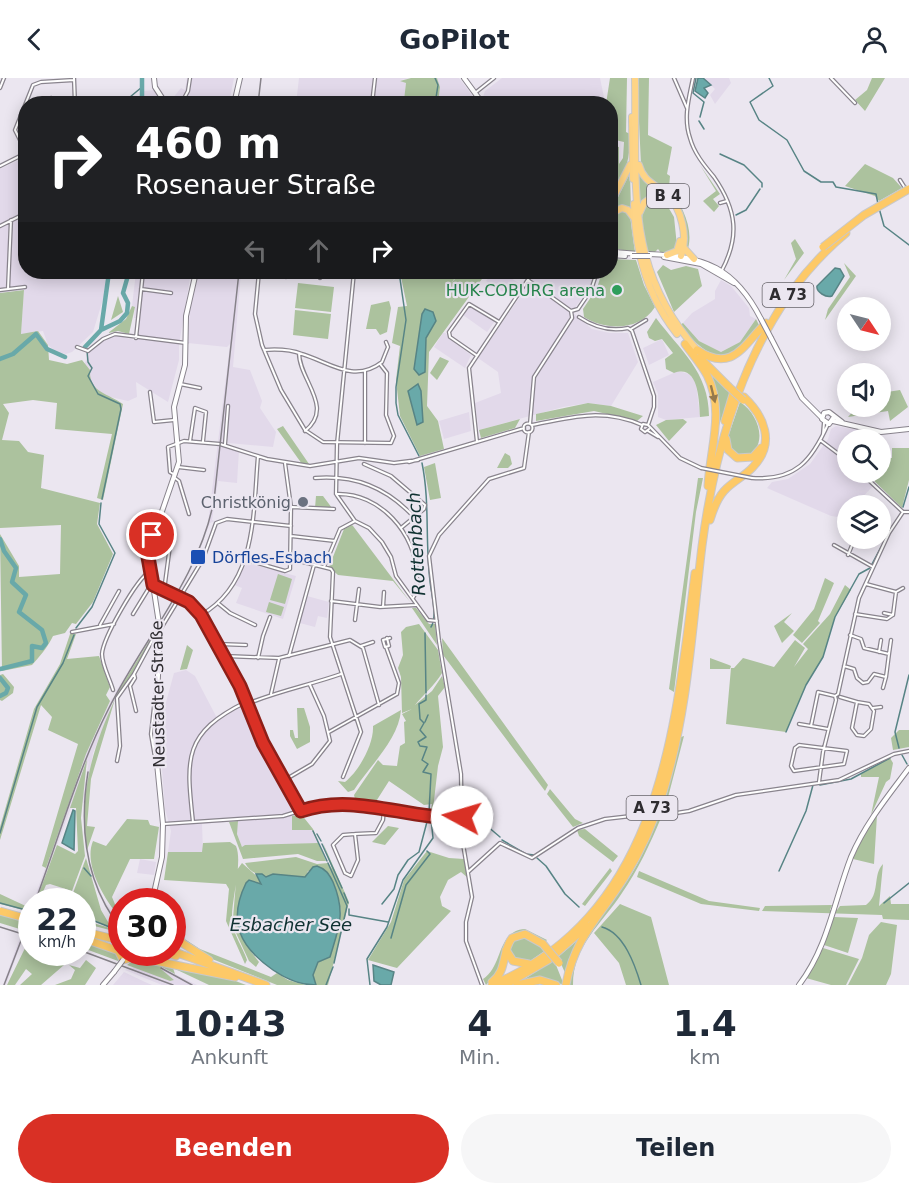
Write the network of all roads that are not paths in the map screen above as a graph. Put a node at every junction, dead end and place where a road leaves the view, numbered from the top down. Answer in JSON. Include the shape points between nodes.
{"nodes":[{"id":1,"x":4,"y":78,"type":"edge"},
{"id":2,"x":154,"y":78,"type":"edge"},
{"id":3,"x":190,"y":78,"type":"edge"},
{"id":4,"x":240,"y":78,"type":"edge"},
{"id":5,"x":375,"y":78,"type":"edge"},
{"id":6,"x":464,"y":78,"type":"edge"},
{"id":7,"x":494,"y":78,"type":"edge"},
{"id":8,"x":633,"y":78,"type":"edge"},
{"id":9,"x":674,"y":78,"type":"edge"},
{"id":10,"x":693,"y":78,"type":"edge"},
{"id":11,"x":831,"y":78,"type":"edge"},
{"id":12,"x":74,"y":79,"type":"edge"},
{"id":13,"x":0,"y":88,"type":"edge"},
{"id":14,"x":475,"y":93,"type":"junction"},
{"id":15,"x":29,"y":96,"type":"edge"},
{"id":16,"x":75,"y":96,"type":"edge"},
{"id":17,"x":161,"y":96,"type":"edge"},
{"id":18,"x":186,"y":96,"type":"edge"},
{"id":19,"x":236,"y":96,"type":"edge"},
{"id":20,"x":373,"y":96,"type":"edge"},
{"id":21,"x":477,"y":96,"type":"edge"},
{"id":22,"x":855,"y":104,"type":"dead end"},
{"id":23,"x":687,"y":108,"type":"junction"},
{"id":24,"x":18,"y":122,"type":"edge"},
{"id":25,"x":18,"y":136,"type":"edge"},
{"id":26,"x":635,"y":152,"type":"junction"},
{"id":27,"x":18,"y":157,"type":"edge"},
{"id":28,"x":0,"y":166,"type":"edge"},
{"id":29,"x":900,"y":180,"type":"dead end"},
{"id":30,"x":618,"y":189,"type":"edge"},
{"id":31,"x":909,"y":192,"type":"edge"},
{"id":32,"x":727,"y":201,"type":"junction"},
{"id":33,"x":720,"y":203,"type":"dead end"},
{"id":34,"x":618,"y":210,"type":"edge"},
{"id":35,"x":18,"y":216,"type":"edge"},
{"id":36,"x":636,"y":219,"type":"junction"},
{"id":37,"x":10,"y":220,"type":"junction"},
{"id":38,"x":0,"y":225,"type":"edge"},
{"id":39,"x":680,"y":241,"type":"junction"},
{"id":40,"x":684,"y":248,"type":"junction"},
{"id":41,"x":825,"y":249,"type":"junction"},
{"id":42,"x":618,"y":253,"type":"edge"},
{"id":43,"x":650,"y":255,"type":"junction"},
{"id":44,"x":667,"y":255,"type":"junction"},
{"id":45,"x":681,"y":258,"type":"junction"},
{"id":46,"x":694,"y":259,"type":"junction"},
{"id":47,"x":720,"y":271,"type":"junction"},
{"id":48,"x":142,"y":279,"type":"edge"},
{"id":49,"x":194,"y":279,"type":"edge"},
{"id":50,"x":258,"y":279,"type":"edge"},
{"id":51,"x":353,"y":279,"type":"edge"},
{"id":52,"x":595,"y":279,"type":"edge"},
{"id":53,"x":528,"y":280,"type":"joint"},
{"id":54,"x":25,"y":287,"type":"dead end"},
{"id":55,"x":8,"y":289,"type":"junction"},
{"id":56,"x":141,"y":289,"type":"junction"},
{"id":57,"x":0,"y":290,"type":"edge"},
{"id":58,"x":171,"y":293,"type":"dead end"},
{"id":59,"x":578,"y":309,"type":"junction"},
{"id":60,"x":571,"y":311,"type":"junction"},
{"id":61,"x":579,"y":317,"type":"junction"},
{"id":62,"x":572,"y":318,"type":"junction"},
{"id":63,"x":646,"y":320,"type":"dead end"},
{"id":64,"x":499,"y":322,"type":"junction"},
{"id":65,"x":764,"y":324,"type":"junction"},
{"id":66,"x":630,"y":329,"type":"junction"},
{"id":67,"x":136,"y":339,"type":"junction"},
{"id":68,"x":386,"y":342,"type":"dead end"},
{"id":69,"x":186,"y":344,"type":"junction"},
{"id":70,"x":685,"y":344,"type":"junction"},
{"id":71,"x":77,"y":347,"type":"dead end"},
{"id":72,"x":264,"y":350,"type":"junction"},
{"id":73,"x":697,"y":350,"type":"junction"},
{"id":74,"x":299,"y":353,"type":"junction"},
{"id":75,"x":476,"y":355,"type":"junction"},
{"id":76,"x":380,"y":364,"type":"junction"},
{"id":77,"x":343,"y":371,"type":"junction"},
{"id":78,"x":365,"y":371,"type":"junction"},
{"id":79,"x":180,"y":384,"type":"junction"},
{"id":80,"x":729,"y":384,"type":"junction"},
{"id":81,"x":200,"y":388,"type":"dead end"},
{"id":82,"x":150,"y":392,"type":"dead end"},
{"id":83,"x":744,"y":398,"type":"junction"},
{"id":84,"x":228,"y":406,"type":"dead end"},
{"id":85,"x":822,"y":416,"type":"junction"},
{"id":86,"x":833,"y":419,"type":"junction"},
{"id":87,"x":174,"y":420,"type":"junction"},
{"id":88,"x":826,"y":423,"type":"junction"},
{"id":89,"x":530,"y":425,"type":"junction"},
{"id":90,"x":641,"y":426,"type":"junction"},
{"id":91,"x":648,"y":427,"type":"junction"},
{"id":92,"x":909,"y":429,"type":"edge"},
{"id":93,"x":526,"y":430,"type":"junction"},
{"id":94,"x":305,"y":431,"type":"junction"},
{"id":95,"x":725,"y":433,"type":"junction"},
{"id":96,"x":190,"y":441,"type":"junction"},
{"id":97,"x":203,"y":441,"type":"junction"},
{"id":98,"x":820,"y":441,"type":"junction"},
{"id":99,"x":178,"y":442,"type":"junction"},
{"id":100,"x":477,"y":442,"type":"junction"},
{"id":101,"x":225,"y":444,"type":"junction"},
{"id":102,"x":337,"y":444,"type":"junction"},
{"id":103,"x":365,"y":444,"type":"junction"},
{"id":104,"x":837,"y":453,"type":"edge"},
{"id":105,"x":258,"y":456,"type":"junction"},
{"id":106,"x":379,"y":460,"type":"junction"},
{"id":107,"x":285,"y":463,"type":"junction"},
{"id":108,"x":336,"y":463,"type":"junction"},
{"id":109,"x":364,"y":464,"type":"dead end"},
{"id":110,"x":178,"y":467,"type":"junction"},
{"id":111,"x":378,"y":469,"type":"junction"},
{"id":112,"x":204,"y":470,"type":"dead end"},
{"id":113,"x":175,"y":477,"type":"junction"},
{"id":114,"x":335,"y":477,"type":"junction"},
{"id":115,"x":315,"y":478,"type":"dead end"},
{"id":116,"x":872,"y":483,"type":"edge"},
{"id":117,"x":708,"y":486,"type":"junction"},
{"id":118,"x":336,"y":494,"type":"junction"},
{"id":119,"x":291,"y":507,"type":"junction"},
{"id":120,"x":334,"y":509,"type":"dead end"},
{"id":121,"x":903,"y":512,"type":"junction"},
{"id":122,"x":909,"y":512,"type":"edge"},
{"id":123,"x":189,"y":514,"type":"dead end"},
{"id":124,"x":414,"y":518,"type":"junction"},
{"id":125,"x":252,"y":521,"type":"junction"},
{"id":126,"x":355,"y":521,"type":"junction"},
{"id":127,"x":291,"y":526,"type":"junction"},
{"id":128,"x":401,"y":528,"type":"junction"},
{"id":129,"x":155,"y":529,"type":"junction"},
{"id":130,"x":891,"y":530,"type":"edge"},
{"id":131,"x":291,"y":536,"type":"junction"},
{"id":132,"x":703,"y":540,"type":"junction"},
{"id":133,"x":334,"y":541,"type":"junction"},
{"id":134,"x":834,"y":545,"type":"dead end"},
{"id":135,"x":850,"y":549,"type":"edge"},
{"id":136,"x":882,"y":549,"type":"edge"},
{"id":137,"x":848,"y":555,"type":"junction"},
{"id":138,"x":291,"y":559,"type":"junction"},
{"id":139,"x":247,"y":560,"type":"junction"},
{"id":140,"x":314,"y":565,"type":"junction"},
{"id":141,"x":324,"y":567,"type":"junction"},
{"id":142,"x":873,"y":567,"type":"junction"},
{"id":143,"x":150,"y":571,"type":"junction"},
{"id":144,"x":152,"y":584,"type":"junction"},
{"id":145,"x":865,"y":584,"type":"junction"},
{"id":146,"x":903,"y":588,"type":"dead end"},
{"id":147,"x":359,"y":589,"type":"dead end"},
{"id":148,"x":119,"y":591,"type":"dead end"},
{"id":149,"x":164,"y":591,"type":"junction"},
{"id":150,"x":384,"y":592,"type":"dead end"},
{"id":151,"x":896,"y":592,"type":"junction"},
{"id":152,"x":179,"y":597,"type":"junction"},
{"id":153,"x":412,"y":599,"type":"junction"},
{"id":154,"x":331,"y":601,"type":"junction"},
{"id":155,"x":219,"y":604,"type":"junction"},
{"id":156,"x":357,"y":604,"type":"junction"},
{"id":157,"x":416,"y":604,"type":"junction"},
{"id":158,"x":383,"y":607,"type":"junction"},
{"id":159,"x":884,"y":613,"type":"dead end"},
{"id":160,"x":133,"y":614,"type":"dead end"},
{"id":161,"x":855,"y":614,"type":"junction"},
{"id":162,"x":201,"y":615,"type":"junction"},
{"id":163,"x":893,"y":615,"type":"junction"},
{"id":164,"x":270,"y":617,"type":"dead end"},
{"id":165,"x":355,"y":620,"type":"dead end"},
{"id":166,"x":435,"y":621,"type":"junction"},
{"id":167,"x":114,"y":624,"type":"junction"},
{"id":168,"x":100,"y":625,"type":"junction"},
{"id":169,"x":255,"y":625,"type":"dead end"},
{"id":170,"x":160,"y":631,"type":"junction"},
{"id":171,"x":72,"y":632,"type":"dead end"},
{"id":172,"x":850,"y":635,"type":"junction"},
{"id":173,"x":389,"y":638,"type":"dead end"},
{"id":174,"x":881,"y":640,"type":"dead end"},
{"id":175,"x":891,"y":640,"type":"dead end"},
{"id":176,"x":373,"y":642,"type":"dead end"},
{"id":177,"x":219,"y":644,"type":"junction"},
{"id":178,"x":246,"y":645,"type":"dead end"},
{"id":179,"x":332,"y":646,"type":"junction"},
{"id":180,"x":361,"y":646,"type":"junction"},
{"id":181,"x":879,"y":652,"type":"junction"},
{"id":182,"x":889,"y":654,"type":"junction"},
{"id":183,"x":225,"y":656,"type":"junction"},
{"id":184,"x":289,"y":656,"type":"junction"},
{"id":185,"x":258,"y":658,"type":"junction"},
{"id":186,"x":279,"y":658,"type":"junction"},
{"id":187,"x":843,"y":666,"type":"junction"},
{"id":188,"x":134,"y":674,"type":"junction"},
{"id":189,"x":341,"y":674,"type":"junction"},
{"id":190,"x":886,"y":677,"type":"junction"},
{"id":191,"x":310,"y":685,"type":"junction"},
{"id":192,"x":883,"y":688,"type":"dead end"},
{"id":193,"x":113,"y":690,"type":"dead end"},
{"id":194,"x":271,"y":694,"type":"junction"},
{"id":195,"x":837,"y":697,"type":"junction"},
{"id":196,"x":857,"y":702,"type":"junction"},
{"id":197,"x":247,"y":703,"type":"junction"},
{"id":198,"x":380,"y":705,"type":"junction"},
{"id":199,"x":881,"y":707,"type":"dead end"},
{"id":200,"x":873,"y":708,"type":"junction"},
{"id":201,"x":136,"y":711,"type":"dead end"},
{"id":202,"x":356,"y":718,"type":"junction"},
{"id":203,"x":799,"y":724,"type":"dead end"},
{"id":204,"x":811,"y":726,"type":"junction"},
{"id":205,"x":830,"y":730,"type":"junction"},
{"id":206,"x":329,"y":732,"type":"junction"},
{"id":207,"x":824,"y":749,"type":"junction"},
{"id":208,"x":909,"y":751,"type":"edge"},
{"id":209,"x":117,"y":760,"type":"dead end"},
{"id":210,"x":909,"y":768,"type":"edge"},
{"id":211,"x":820,"y":769,"type":"junction"},
{"id":212,"x":343,"y":777,"type":"dead end"},
{"id":213,"x":284,"y":781,"type":"junction"},
{"id":214,"x":819,"y":782,"type":"junction"},
{"id":215,"x":385,"y":807,"type":"junction"},
{"id":216,"x":301,"y":811,"type":"junction"},
{"id":217,"x":462,"y":817,"type":"junction"},
{"id":218,"x":193,"y":822,"type":"junction"},
{"id":219,"x":163,"y":824,"type":"junction"},
{"id":220,"x":355,"y":834,"type":"junction"},
{"id":221,"x":468,"y":872,"type":"junction"},
{"id":222,"x":155,"y":888,"type":"edge"},
{"id":223,"x":607,"y":903,"type":"junction"},
{"id":224,"x":0,"y":909,"type":"edge"},
{"id":225,"x":18,"y":914,"type":"edge"},
{"id":226,"x":186,"y":946,"type":"edge"},
{"id":227,"x":506,"y":949,"type":"junction"},
{"id":228,"x":186,"y":956,"type":"edge"},
{"id":229,"x":186,"y":960,"type":"edge"},
{"id":230,"x":532,"y":964,"type":"junction"},
{"id":231,"x":118,"y":966,"type":"edge"},
{"id":232,"x":186,"y":966,"type":"edge"},
{"id":233,"x":236,"y":976,"type":"junction"},
{"id":234,"x":566,"y":984,"type":"edge"},
{"id":235,"x":103,"y":985,"type":"edge"},
{"id":236,"x":254,"y":985,"type":"edge"},
{"id":237,"x":266,"y":985,"type":"edge"},
{"id":238,"x":482,"y":985,"type":"edge"},
{"id":239,"x":490,"y":985,"type":"edge"},
{"id":240,"x":505,"y":985,"type":"edge"},
{"id":241,"x":517,"y":985,"type":"edge"},
{"id":242,"x":556,"y":985,"type":"edge"},
{"id":243,"x":799,"y":985,"type":"edge"}],
"edges":[{"from":1,"to":13,"type":"street"},
{"from":2,"to":17,"type":"street"},
{"from":3,"to":18,"type":"street"},
{"from":4,"to":19,"type":"street"},
{"from":5,"to":20,"type":"street"},
{"from":6,"to":14,"type":"street"},
{"from":7,"to":14,"type":"street"},
{"from":8,"to":26,"type":"highway","number":"B 4"},
{"from":9,"to":23,"type":"street"},
{"from":10,"to":23,"type":"street"},
{"from":11,"to":22,"type":"street"},
{"from":12,"to":15,"type":"street","via":[[41,82],[33,85]]},
{"from":12,"to":16,"type":"street"},
{"from":14,"to":21,"type":"street"},
{"from":23,"to":32,"type":"street","via":[[692,145]]},
{"from":24,"to":25,"type":"street"},
{"from":26,"to":30,"type":"highway"},
{"from":26,"to":36,"type":"highway","number":"B 4"},
{"from":26,"to":40,"type":"highway","number":"B 4","via":[[644,177],[669,196],[677,209]]},
{"from":27,"to":28,"type":"street"},
{"from":29,"to":31,"type":"street"},
{"from":31,"to":41,"type":"highway","number":"A 73","bridge":true,"via":[[864,214]]},
{"from":32,"to":33,"type":"street"},
{"from":32,"to":47,"type":"street","via":[[735,239]]},
{"from":34,"to":36,"type":"highway","via":[[628,210]]},
{"from":35,"to":37,"type":"street"},
{"from":36,"to":39,"type":"highway","via":[[649,198],[664,198],[674,210]]},
{"from":36,"to":70,"type":"highway","number":"B 4","via":[[639,254],[651,293]]},
{"from":36,"to":73,"type":"highway","number":"B 4","via":[[655,290],[672,320]]},
{"from":37,"to":38,"type":"street"},
{"from":37,"to":55,"type":"street"},
{"from":39,"to":44,"type":"highway","via":[[677,251]]},
{"from":39,"to":45,"type":"highway"},
{"from":40,"to":45,"type":"highway"},
{"from":40,"to":46,"type":"highway"},
{"from":41,"to":65,"type":"highway","number":"A 73","via":[[791,284]]},
{"from":41,"to":95,"type":"highway","number":"A 73","via":[[764,335]]},
{"from":42,"to":43,"type":"street","bridge":true},
{"from":43,"to":44,"type":"street"},
{"from":43,"to":45,"type":"street"},
{"from":44,"to":45,"type":"street"},
{"from":45,"to":46,"type":"street"},
{"from":45,"to":47,"type":"street"},
{"from":46,"to":47,"type":"street"},
{"from":47,"to":65,"type":"street","via":[[748,296]]},
{"from":48,"to":56,"type":"street"},
{"from":49,"to":69,"type":"street","name":"Neustadter Straße","via":[[186,316]]},
{"from":50,"to":72,"type":"street","via":[[255,314]]},
{"from":51,"to":77,"type":"street"},
{"from":52,"to":59,"type":"street"},
{"from":53,"to":60,"type":"street"},
{"from":53,"to":64,"type":"street"},
{"from":54,"to":55,"type":"street"},
{"from":55,"to":57,"type":"street"},
{"from":56,"to":58,"type":"street"},
{"from":56,"to":67,"type":"street"},
{"from":59,"to":60,"type":"street"},
{"from":59,"to":61,"type":"street"},
{"from":60,"to":62,"type":"street"},
{"from":61,"to":62,"type":"street"},
{"from":61,"to":66,"type":"street","via":[[605,328]]},
{"from":62,"to":89,"type":"street","via":[[536,372]]},
{"from":63,"to":66,"type":"street"},
{"from":64,"to":75,"type":"street"},
{"from":64,"to":75,"type":"street","via":[[469,303],[449,332],[451,338]]},
{"from":65,"to":73,"type":"highway","via":[[749,344],[730,357],[717,358]]},
{"from":65,"to":85,"type":"street","bridge":true,"via":[[799,393]]},
{"from":65,"to":117,"type":"highway","number":"A 73","via":[[738,381]]},
{"from":66,"to":91,"type":"street","via":[[655,402]]},
{"from":67,"to":69,"type":"street"},
{"from":67,"to":71,"type":"street","via":[[112,334],[86,351]]},
{"from":68,"to":76,"type":"street","via":[[387,353]]},
{"from":69,"to":79,"type":"street","name":"Neustadter Straße"},
{"from":70,"to":80,"type":"highway"},
{"from":70,"to":117,"type":"highway","one_way":true,"via":[[707,375],[716,403]]},
{"from":72,"to":74,"type":"street"},
{"from":72,"to":94,"type":"street","via":[[280,390]]},
{"from":73,"to":80,"type":"highway"},
{"from":74,"to":77,"type":"street"},
{"from":74,"to":94,"type":"street","via":[[317,401],[316,418]]},
{"from":75,"to":100,"type":"street","via":[[468,377]]},
{"from":76,"to":78,"type":"street"},
{"from":76,"to":103,"type":"street","via":[[387,373],[386,415],[394,439],[388,445]]},
{"from":77,"to":78,"type":"street"},
{"from":77,"to":102,"type":"street"},
{"from":78,"to":103,"type":"street"},
{"from":79,"to":81,"type":"street"},
{"from":79,"to":87,"type":"street","name":"Neustadter Straße"},
{"from":80,"to":83,"type":"highway","bridge":true},
{"from":82,"to":87,"type":"street","via":[[154,422]]},
{"from":83,"to":95,"type":"highway","via":[[760,424],[760,448],[748,459],[737,458],[728,450]]},
{"from":83,"to":132,"type":"highway","via":[[759,412],[764,424],[764,450],[720,497]]},
{"from":84,"to":101,"type":"street"},
{"from":85,"to":86,"type":"street","via":[[829,412]]},
{"from":85,"to":88,"type":"street"},
{"from":86,"to":88,"type":"street"},
{"from":86,"to":92,"type":"street","via":[[881,432]]},
{"from":87,"to":99,"type":"street","name":"Neustadter Straße"},
{"from":88,"to":98,"type":"street"},
{"from":89,"to":90,"type":"street","via":[[590,414],[615,416]]},
{"from":89,"to":93,"type":"street"},
{"from":89,"to":93,"type":"street"},
{"from":90,"to":91,"type":"street"},
{"from":90,"to":91,"type":"street","via":[[643,432]]},
{"from":91,"to":98,"type":"street","bridge":true,"via":[[680,458],[701,468],[752,478],[772,478],[796,469],[811,457]]},
{"from":93,"to":100,"type":"street"},
{"from":93,"to":166,"type":"street","via":[[523,470],[489,479],[435,540],[429,556]]},
{"from":94,"to":102,"type":"street","via":[[319,441]]},
{"from":95,"to":132,"type":"highway","number":"A 73"},
{"from":96,"to":97,"type":"street"},
{"from":96,"to":97,"type":"street","via":[[195,408],[206,412]]},
{"from":96,"to":99,"type":"street"},
{"from":97,"to":101,"type":"street"},
{"from":98,"to":104,"type":"street"},
{"from":99,"to":110,"type":"street","name":"Neustadter Straße"},
{"from":99,"to":113,"type":"street","via":[[168,449],[170,472]]},
{"from":100,"to":106,"type":"street","via":[[406,463]]},
{"from":101,"to":105,"type":"street"},
{"from":102,"to":103,"type":"street"},
{"from":102,"to":108,"type":"street"},
{"from":105,"to":107,"type":"street"},
{"from":105,"to":125,"type":"street"},
{"from":106,"to":108,"type":"street","via":[[359,458]]},
{"from":106,"to":111,"type":"street"},
{"from":107,"to":108,"type":"street"},
{"from":107,"to":119,"type":"street"},
{"from":108,"to":114,"type":"street"},
{"from":109,"to":111,"type":"street"},
{"from":110,"to":112,"type":"street"},
{"from":110,"to":113,"type":"street","name":"Neustadter Straße"},
{"from":111,"to":124,"type":"street","via":[[404,485],[425,505]]},
{"from":113,"to":123,"type":"street"},
{"from":113,"to":129,"type":"street","name":"Neustadter Straße"},
{"from":114,"to":115,"type":"street"},
{"from":114,"to":118,"type":"street"},
{"from":114,"to":124,"type":"street","via":[[359,480],[384,491]]},
{"from":116,"to":121,"type":"street"},
{"from":117,"to":230,"type":"highway","number":"A 73","via":[[676,714],[650,814],[636,848],[603,899],[565,939]]},
{"from":118,"to":126,"type":"street"},
{"from":118,"to":128,"type":"street","via":[[367,501]]},
{"from":119,"to":120,"type":"street"},
{"from":119,"to":127,"type":"street"},
{"from":121,"to":122,"type":"street"},
{"from":121,"to":130,"type":"street"},
{"from":124,"to":128,"type":"street"},
{"from":125,"to":127,"type":"street"},
{"from":125,"to":139,"type":"street"},
{"from":125,"to":152,"type":"street","via":[[227,519],[216,523],[204,559]]},
{"from":126,"to":133,"type":"street","via":[[340,528]]},
{"from":126,"to":153,"type":"street","via":[[369,528],[382,542],[396,576]]},
{"from":127,"to":131,"type":"street"},
{"from":128,"to":153,"type":"street","via":[[416,564],[417,584]]},
{"from":129,"to":143,"type":"street","name":"Neustadter Straße","via":[[148,552]]},
{"from":129,"to":149,"type":"street","via":[[171,538]]},
{"from":131,"to":133,"type":"street"},
{"from":131,"to":138,"type":"street"},
{"from":132,"to":223,"type":"highway","number":"A 73","via":[[686,689],[668,777],[640,850]]},
{"from":133,"to":141,"type":"street"},
{"from":134,"to":137,"type":"street"},
{"from":135,"to":137,"type":"street"},
{"from":136,"to":142,"type":"street"},
{"from":137,"to":142,"type":"street"},
{"from":138,"to":139,"type":"street","via":[[288,572]]},
{"from":138,"to":140,"type":"street"},
{"from":139,"to":155,"type":"street"},
{"from":140,"to":141,"type":"street"},
{"from":140,"to":184,"type":"street"},
{"from":141,"to":154,"type":"street","via":[[333,572]]},
{"from":142,"to":145,"type":"street"},
{"from":143,"to":144,"type":"street","name":"Neustadter Straße"},
{"from":143,"to":167,"type":"street"},
{"from":144,"to":149,"type":"street"},
{"from":144,"to":160,"type":"street"},
{"from":144,"to":170,"type":"street","name":"Neustadter Straße"},
{"from":145,"to":151,"type":"street"},
{"from":145,"to":161,"type":"street"},
{"from":146,"to":151,"type":"street"},
{"from":147,"to":156,"type":"street"},
{"from":148,"to":168,"type":"street"},
{"from":149,"to":152,"type":"street"},
{"from":150,"to":158,"type":"street"},
{"from":151,"to":163,"type":"street"},
{"from":152,"to":162,"type":"street"},
{"from":152,"to":170,"type":"street"},
{"from":153,"to":157,"type":"street"},
{"from":154,"to":156,"type":"street"},
{"from":154,"to":179,"type":"street","via":[[328,625]]},
{"from":155,"to":162,"type":"street"},
{"from":155,"to":169,"type":"street"},
{"from":156,"to":158,"type":"street"},
{"from":156,"to":165,"type":"street"},
{"from":157,"to":158,"type":"street"},
{"from":157,"to":166,"type":"street","via":[[428,620]]},
{"from":159,"to":163,"type":"street"},
{"from":161,"to":163,"type":"street","via":[[887,619]]},
{"from":161,"to":172,"type":"street"},
{"from":162,"to":177,"type":"street"},
{"from":164,"to":185,"type":"street"},
{"from":166,"to":217,"type":"street","via":[[461,774]]},
{"from":167,"to":168,"type":"street"},
{"from":167,"to":193,"type":"street","via":[[102,653]]},
{"from":168,"to":171,"type":"street"},
{"from":170,"to":188,"type":"street"},
{"from":170,"to":219,"type":"street","name":"Neustadter Straße","via":[[157,758]]},
{"from":172,"to":181,"type":"street","via":[[861,639],[864,648]]},
{"from":172,"to":187,"type":"street"},
{"from":173,"to":198,"type":"street","via":[[382,640],[399,689]]},
{"from":174,"to":181,"type":"street"},
{"from":175,"to":182,"type":"street"},
{"from":176,"to":180,"type":"street"},
{"from":177,"to":178,"type":"street"},
{"from":177,"to":183,"type":"street"},
{"from":179,"to":180,"type":"street","via":[[350,640]]},
{"from":179,"to":184,"type":"street"},
{"from":179,"to":189,"type":"street"},
{"from":180,"to":198,"type":"street"},
{"from":181,"to":182,"type":"street"},
{"from":182,"to":190,"type":"street"},
{"from":183,"to":185,"type":"street"},
{"from":183,"to":197,"type":"street"},
{"from":184,"to":186,"type":"street"},
{"from":185,"to":186,"type":"street"},
{"from":186,"to":194,"type":"street"},
{"from":187,"to":190,"type":"street","via":[[854,669],[863,682],[874,675]]},
{"from":187,"to":195,"type":"street"},
{"from":188,"to":201,"type":"street","via":[[130,686]]},
{"from":188,"to":209,"type":"street","via":[[117,698]]},
{"from":189,"to":191,"type":"street"},
{"from":189,"to":202,"type":"street"},
{"from":190,"to":192,"type":"street"},
{"from":191,"to":194,"type":"street"},
{"from":191,"to":206,"type":"street"},
{"from":194,"to":197,"type":"street"},
{"from":195,"to":196,"type":"street"},
{"from":195,"to":204,"type":"street","via":[[818,692]]},
{"from":195,"to":205,"type":"street"},
{"from":196,"to":200,"type":"street"},
{"from":196,"to":200,"type":"street","via":[[851,726],[859,736],[871,729]]},
{"from":197,"to":213,"type":"street"},
{"from":197,"to":218,"type":"street","via":[[212,721],[198,738],[188,772]]},
{"from":198,"to":202,"type":"street"},
{"from":199,"to":200,"type":"street"},
{"from":202,"to":206,"type":"street"},
{"from":202,"to":212,"type":"street","via":[[361,734]]},
{"from":203,"to":204,"type":"street"},
{"from":204,"to":205,"type":"street"},
{"from":205,"to":207,"type":"street"},
{"from":206,"to":213,"type":"street","via":[[328,745],[319,757]]},
{"from":207,"to":211,"type":"street"},
{"from":207,"to":211,"type":"street","via":[[847,751],[842,766]]},
{"from":207,"to":211,"type":"street","via":[[796,746],[791,766],[794,771]]},
{"from":208,"to":214,"type":"street","via":[[894,754],[847,778]]},
{"from":210,"to":243,"type":"street","via":[[877,810],[859,842],[817,957]]},
{"from":211,"to":214,"type":"street"},
{"from":213,"to":216,"type":"street"},
{"from":214,"to":221,"type":"street","bridge":true,"via":[[736,795],[683,813],[605,819],[578,828],[532,858],[506,844],[498,844]]},
{"from":215,"to":216,"type":"street","via":[[346,805]]},
{"from":215,"to":217,"type":"street"},
{"from":215,"to":220,"type":"street","via":[[376,833]]},
{"from":216,"to":218,"type":"street","via":[[283,816]]},
{"from":217,"to":221,"type":"street"},
{"from":218,"to":219,"type":"street"},
{"from":219,"to":222,"type":"street","name":"Neustadter Straße"},
{"from":220,"to":220,"type":"street","via":[[358,860],[351,876],[345,873],[333,845],[344,835]]},
{"from":221,"to":238,"type":"street","via":[[472,897],[466,941]]},
{"from":223,"to":234,"type":"highway","via":[[573,954]]},
{"from":223,"to":240,"type":"highway","number":"A 73","via":[[557,954]]},
{"from":224,"to":225,"type":"highway","bridge":true},
{"from":226,"to":233,"type":"highway"},
{"from":227,"to":230,"type":"highway","via":[[513,961]]},
{"from":227,"to":234,"type":"highway","bridge":true,"via":[[512,938],[522,933],[543,944],[559,963]]},
{"from":227,"to":239,"type":"highway","via":[[502,972]]},
{"from":228,"to":233,"type":"highway"},
{"from":229,"to":233,"type":"highway"},
{"from":230,"to":239,"type":"highway","number":"A 73"},
{"from":231,"to":235,"type":"street","bridge":true},
{"from":232,"to":233,"type":"highway"},
{"from":233,"to":236,"type":"highway"},
{"from":233,"to":237,"type":"highway"},
{"from":241,"to":242,"type":"highway","via":[[540,980]]}]}
